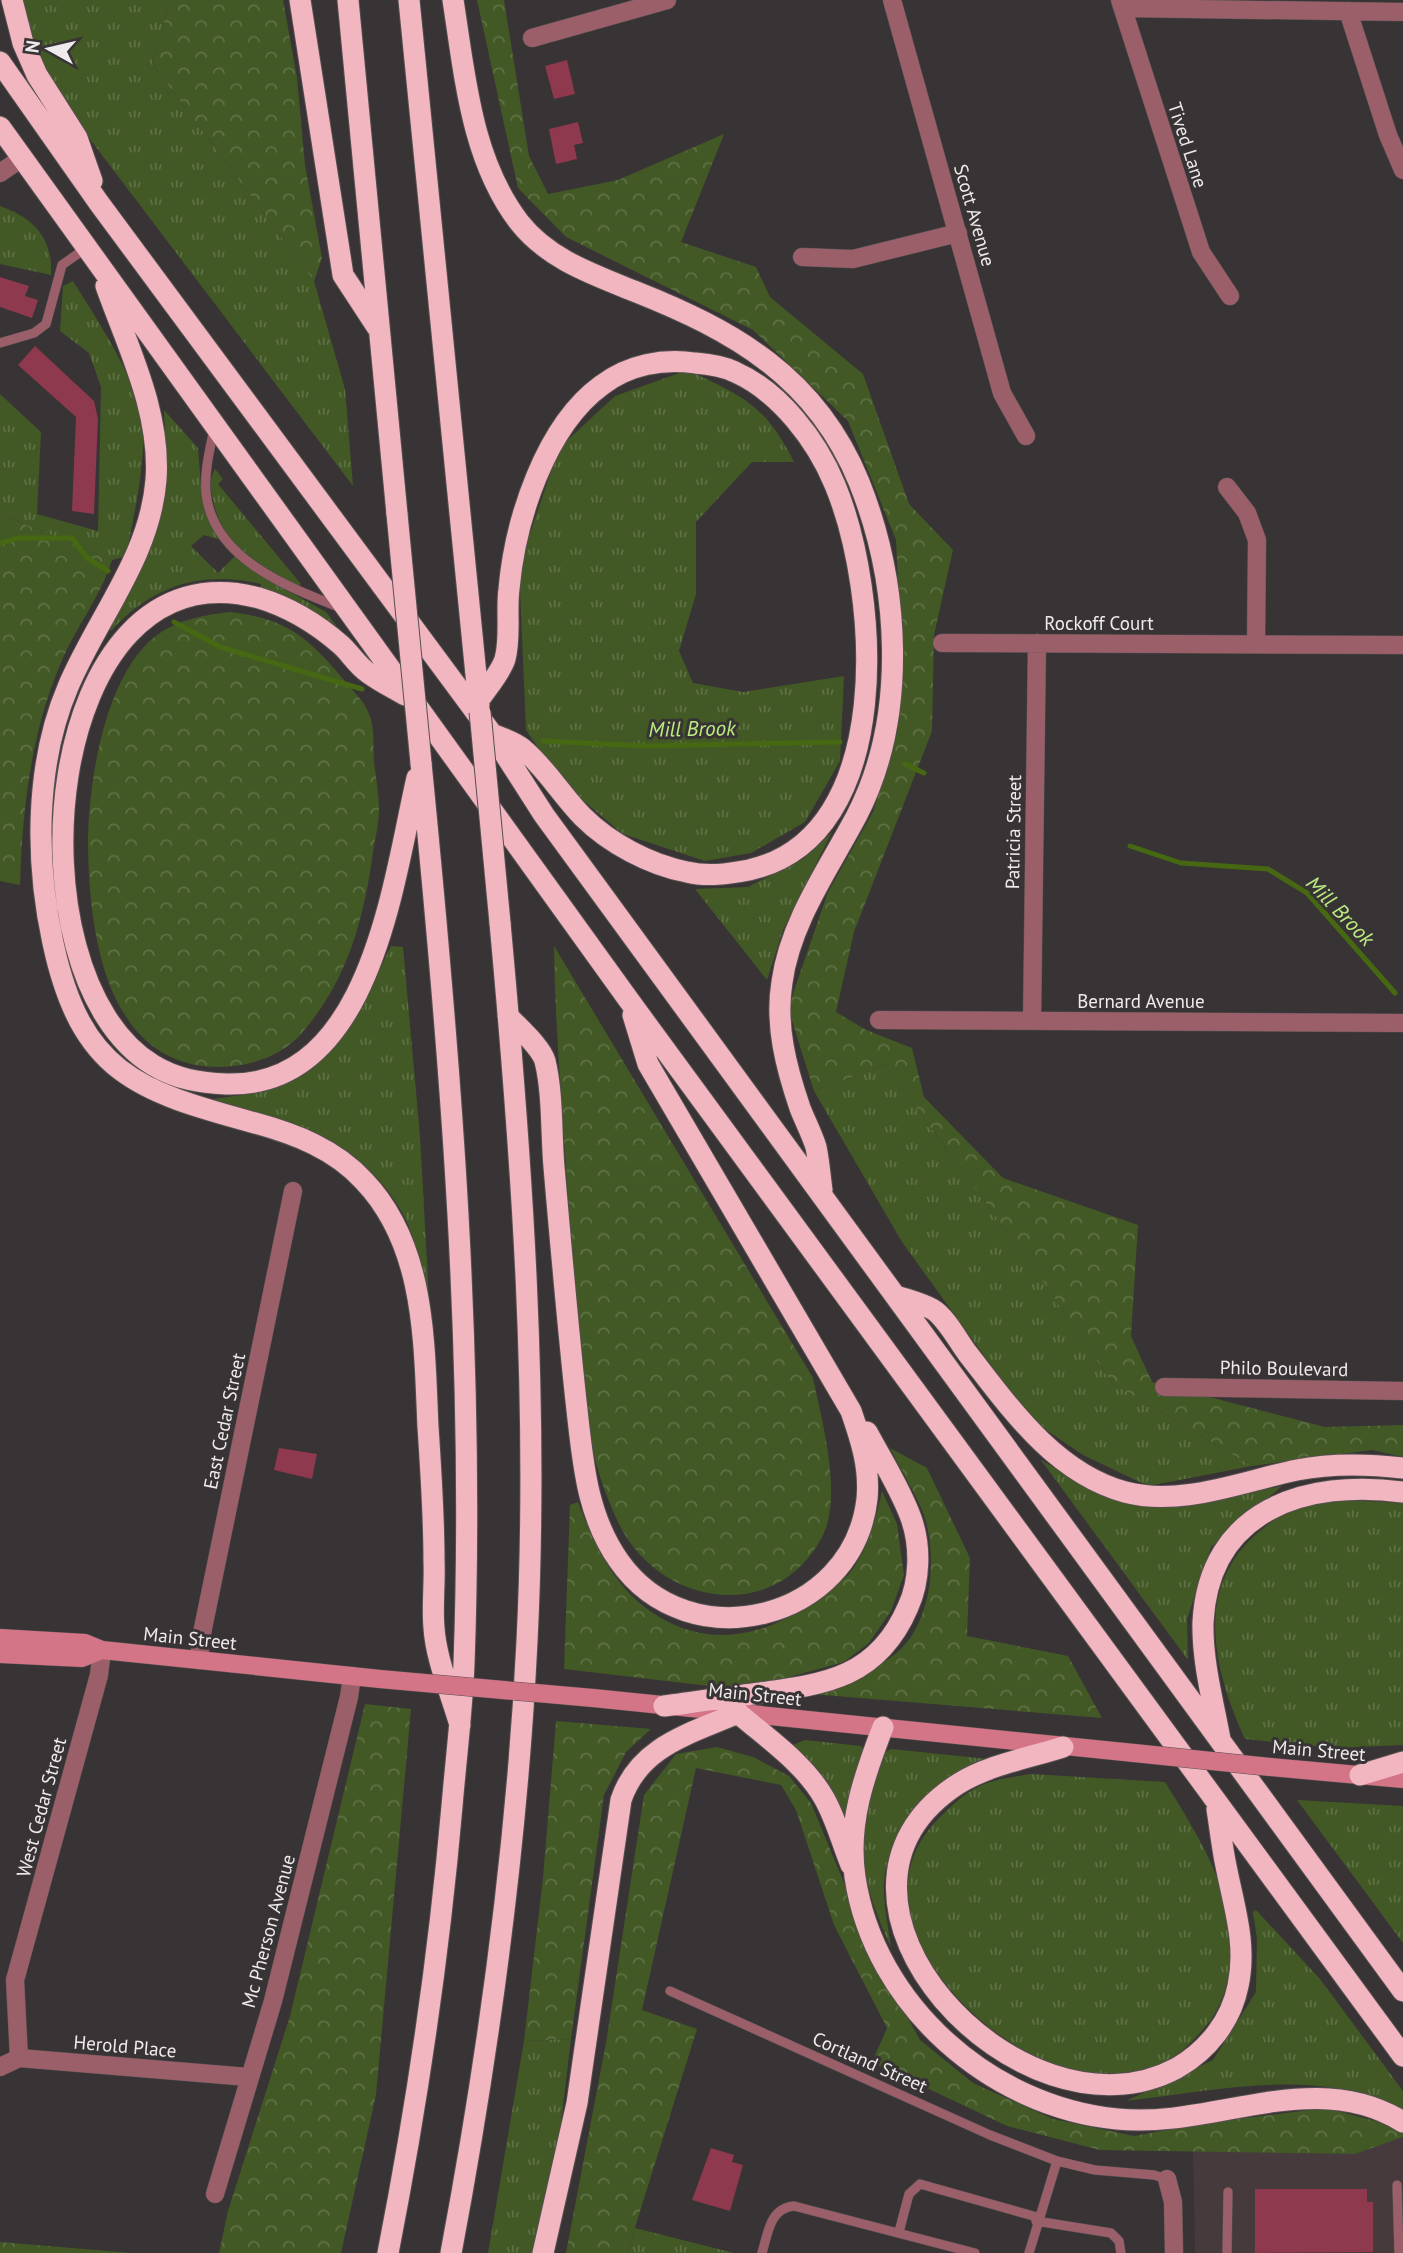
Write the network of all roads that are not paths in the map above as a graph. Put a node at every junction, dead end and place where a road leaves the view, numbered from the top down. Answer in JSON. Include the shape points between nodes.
{"nodes":[{"id":1,"x":12,"y":0,"type":"edge"},
{"id":2,"x":300,"y":0,"type":"edge"},
{"id":3,"x":348,"y":0,"type":"edge"},
{"id":4,"x":409,"y":0,"type":"edge"},
{"id":5,"x":453,"y":0,"type":"edge"},
{"id":6,"x":667,"y":0,"type":"edge"},
{"id":7,"x":892,"y":0,"type":"edge"},
{"id":8,"x":1121,"y":4,"type":"edge"},
{"id":9,"x":1348,"y":11,"type":"junction"},
{"id":10,"x":1403,"y":12,"type":"edge"},
{"id":11,"x":532,"y":38,"type":"dead end"},
{"id":12,"x":0,"y":62,"type":"edge"},
{"id":13,"x":0,"y":127,"type":"edge"},
{"id":14,"x":22,"y":158,"type":"junction"},
{"id":15,"x":1403,"y":170,"type":"edge"},
{"id":16,"x":0,"y":173,"type":"edge"},
{"id":17,"x":99,"y":203,"type":"junction"},
{"id":18,"x":958,"y":233,"type":"junction"},
{"id":19,"x":92,"y":256,"type":"junction"},
{"id":20,"x":802,"y":257,"type":"dead end"},
{"id":21,"x":1230,"y":296,"type":"dead end"},
{"id":22,"x":379,"y":331,"type":"junction"},
{"id":23,"x":0,"y":342,"type":"edge"},
{"id":24,"x":215,"y":424,"type":"junction"},
{"id":25,"x":1026,"y":436,"type":"dead end"},
{"id":26,"x":1227,"y":487,"type":"dead end"},
{"id":27,"x":347,"y":610,"type":"junction"},
{"id":28,"x":942,"y":643,"type":"dead end"},
{"id":29,"x":1037,"y":643,"type":"junction"},
{"id":30,"x":1256,"y":644,"type":"junction"},
{"id":31,"x":1403,"y":645,"type":"edge"},
{"id":32,"x":416,"y":702,"type":"junction"},
{"id":33,"x":479,"y":706,"type":"junction"},
{"id":34,"x":492,"y":734,"type":"junction"},
{"id":35,"x":420,"y":803,"type":"junction"},
{"id":36,"x":628,"y":999,"type":"junction"},
{"id":37,"x":508,"y":1016,"type":"junction"},
{"id":38,"x":879,"y":1020,"type":"dead end"},
{"id":39,"x":1032,"y":1021,"type":"junction"},
{"id":40,"x":1403,"y":1023,"type":"edge"},
{"id":41,"x":293,"y":1191,"type":"dead end"},
{"id":42,"x":823,"y":1195,"type":"junction"},
{"id":43,"x":896,"y":1295,"type":"junction"},
{"id":44,"x":1164,"y":1387,"type":"dead end"},
{"id":45,"x":1403,"y":1391,"type":"edge"},
{"id":46,"x":851,"y":1411,"type":"junction"},
{"id":47,"x":1403,"y":1468,"type":"edge"},
{"id":48,"x":1403,"y":1492,"type":"edge"},
{"id":49,"x":0,"y":1638,"type":"edge"},
{"id":50,"x":102,"y":1650,"type":"junction"},
{"id":51,"x":0,"y":1654,"type":"edge"},
{"id":52,"x":199,"y":1660,"type":"junction"},
{"id":53,"x":352,"y":1676,"type":"junction"},
{"id":54,"x":664,"y":1706,"type":"junction"},
{"id":55,"x":738,"y":1713,"type":"junction"},
{"id":56,"x":460,"y":1725,"type":"junction"},
{"id":57,"x":883,"y":1727,"type":"junction"},
{"id":58,"x":1221,"y":1745,"type":"junction"},
{"id":59,"x":1063,"y":1747,"type":"junction"},
{"id":60,"x":1403,"y":1762,"type":"edge"},
{"id":61,"x":1360,"y":1775,"type":"junction"},
{"id":62,"x":1403,"y":1779,"type":"edge"},
{"id":63,"x":1216,"y":1803,"type":"junction"},
{"id":64,"x":855,"y":1876,"type":"junction"},
{"id":65,"x":1403,"y":1991,"type":"edge"},
{"id":66,"x":670,"y":1992,"type":"dead end"},
{"id":67,"x":1403,"y":2056,"type":"edge"},
{"id":68,"x":19,"y":2058,"type":"junction"},
{"id":69,"x":0,"y":2067,"type":"edge"},
{"id":70,"x":248,"y":2077,"type":"junction"},
{"id":71,"x":1403,"y":2122,"type":"edge"},
{"id":72,"x":1057,"y":2161,"type":"junction"},
{"id":73,"x":1167,"y":2179,"type":"joint"},
{"id":74,"x":1397,"y":2185,"type":"dead end"},
{"id":75,"x":1228,"y":2192,"type":"dead end"},
{"id":76,"x":215,"y":2194,"type":"dead end"},
{"id":77,"x":1037,"y":2219,"type":"junction"},
{"id":78,"x":899,"y":2232,"type":"junction"},
{"id":79,"x":388,"y":2253,"type":"edge"},
{"id":80,"x":451,"y":2253,"type":"edge"},
{"id":81,"x":543,"y":2253,"type":"edge"},
{"id":82,"x":762,"y":2253,"type":"edge"},
{"id":83,"x":975,"y":2253,"type":"edge"},
{"id":84,"x":1029,"y":2253,"type":"edge"},
{"id":85,"x":1121,"y":2253,"type":"edge"},
{"id":86,"x":1174,"y":2253,"type":"edge"},
{"id":87,"x":1227,"y":2253,"type":"edge"},
{"id":88,"x":1399,"y":2253,"type":"edge"}],
"edges":[{"from":1,"to":17,"type":"highway","via":[[32,65],[77,138]]},
{"from":2,"to":22,"type":"highway","via":[[343,275]]},
{"from":3,"to":22,"type":"highway"},
{"from":4,"to":33,"type":"highway"},
{"from":5,"to":42,"type":"highway","via":[[476,131],[487,165],[521,224],[564,261],[683,311],[774,365],[827,420],[850,463],[872,521],[889,611],[888,721],[872,782],[788,951],[780,998],[783,1047],[816,1147]]},
{"from":6,"to":11,"type":"street"},
{"from":7,"to":18,"type":"street","name":"Scott Avenue"},
{"from":8,"to":9,"type":"street"},
{"from":8,"to":21,"type":"street","name":"Tived Lane","via":[[1201,252]]},
{"from":9,"to":10,"type":"street"},
{"from":9,"to":15,"type":"street"},
{"from":12,"to":17,"type":"highway"},
{"from":13,"to":14,"type":"highway"},
{"from":14,"to":16,"type":"street"},
{"from":14,"to":19,"type":"highway"},
{"from":17,"to":34,"type":"highway"},
{"from":18,"to":20,"type":"street","via":[[853,260]]},
{"from":18,"to":25,"type":"street","name":"Scott Avenue","via":[[1002,393]]},
{"from":19,"to":23,"type":"lane","via":[[62,265],[46,324],[34,333]]},
{"from":19,"to":24,"type":"highway"},
{"from":19,"to":56,"type":"highway","via":[[148,403],[156,479],[145,534],[57,714],[44,790],[42,859],[59,971],[83,1026],[116,1068],[154,1093],[271,1127],[323,1148],[366,1182],[395,1224],[412,1270],[420,1312],[434,1537],[433,1631]]},
{"from":22,"to":35,"type":"highway","bridge":true,"via":[[421,763]]},
{"from":24,"to":27,"type":"highway"},
{"from":24,"to":27,"type":"lane","via":[[205,490],[219,530],[250,564],[298,591]]},
{"from":26,"to":30,"type":"street","via":[[1247,513],[1257,540]]},
{"from":27,"to":32,"type":"highway"},
{"from":28,"to":29,"type":"street","name":"Rockoff Court"},
{"from":29,"to":30,"type":"street","name":"Rockoff Court"},
{"from":29,"to":39,"type":"street","name":"Patricia Street"},
{"from":30,"to":31,"type":"street","name":"Rockoff Court"},
{"from":32,"to":35,"type":"highway","via":[[365,671],[295,612],[256,597],[191,597],[161,609],[128,635],[96,681],[83,713],[64,821],[67,901],[78,957],[117,1034],[152,1065],[206,1083],[256,1081],[277,1075],[309,1056],[345,1016],[370,967]]},
{"from":32,"to":36,"type":"highway"},
{"from":33,"to":34,"type":"highway","via":[[505,659],[513,558],[532,493],[557,435],[573,410],[598,387],[647,364],[683,361],[712,365],[735,371],[756,384],[798,424],[835,484],[847,522],[866,645],[864,714],[857,745],[847,779],[818,830],[779,860],[757,868],[707,875],[677,870],[642,857],[584,819],[522,748]]},
{"from":33,"to":37,"type":"highway","bridge":true},
{"from":34,"to":42,"type":"highway","via":[[544,815]]},
{"from":35,"to":56,"type":"highway","via":[[456,1137],[463,1264],[466,1505]]},
{"from":36,"to":46,"type":"highway","via":[[648,1064]]},
{"from":36,"to":63,"type":"highway"},
{"from":37,"to":46,"type":"highway","via":[[544,1059],[586,1485],[606,1539],[635,1581],[675,1609],[734,1619],[793,1603],[826,1580],[850,1549],[867,1500],[866,1456]]},
{"from":37,"to":80,"type":"highway","via":[[528,1319],[527,1639],[510,1846],[485,2059]]},
{"from":38,"to":39,"type":"street","name":"Bernard Avenue"},
{"from":39,"to":40,"type":"street","name":"Bernard Avenue"},
{"from":41,"to":52,"type":"street","name":"East Cedar Street"},
{"from":42,"to":43,"type":"highway"},
{"from":43,"to":47,"type":"highway","via":[[934,1310],[1001,1397],[1047,1446],[1084,1474],[1122,1491],[1182,1494],[1326,1466]]},
{"from":43,"to":58,"type":"highway"},
{"from":44,"to":45,"type":"street","name":"Philo Boulevard"},
{"from":46,"to":54,"type":"highway","via":[[863,1424],[902,1499],[916,1540],[911,1601],[892,1637],[866,1664],[816,1685]]},
{"from":48,"to":58,"type":"highway","via":[[1345,1488],[1294,1497],[1254,1518],[1225,1551],[1210,1581],[1203,1624]]},
{"from":49,"to":50,"type":"main road","name":"Main Street","via":[[85,1643]]},
{"from":50,"to":51,"type":"main road","name":"Main Street","via":[[82,1658]]},
{"from":50,"to":52,"type":"main road","name":"Main Street"},
{"from":50,"to":68,"type":"street","name":"West Cedar Street","via":[[15,1980]]},
{"from":52,"to":53,"type":"main road","name":"Main Street"},
{"from":53,"to":54,"type":"main road","name":"Main Street","bridge":true},
{"from":53,"to":70,"type":"street","name":"Mc Pherson Avenue","via":[[273,2001]]},
{"from":54,"to":55,"type":"main road","name":"Main Street"},
{"from":55,"to":57,"type":"main road","name":"Main Street"},
{"from":55,"to":64,"type":"highway","via":[[812,1780],[832,1814]]},
{"from":55,"to":81,"type":"highway","via":[[659,1748],[626,1784],[613,1845],[577,2103]]},
{"from":56,"to":79,"type":"highway","via":[[433,1976]]},
{"from":57,"to":59,"type":"main road","name":"Main Street"},
{"from":57,"to":64,"type":"highway","via":[[859,1792]]},
{"from":58,"to":65,"type":"highway"},
{"from":59,"to":61,"type":"main road","name":"Main Street","bridge":true},
{"from":59,"to":63,"type":"highway","via":[[975,1776],[930,1807],[907,1840],[900,1860],[897,1903],[916,1961],[943,1999],[997,2047],[1057,2078],[1112,2087],[1161,2077],[1203,2049],[1229,2014],[1238,1989],[1239,1916]]},
{"from":60,"to":61,"type":"highway"},
{"from":61,"to":62,"type":"main road","name":"Main Street"},
{"from":63,"to":67,"type":"highway"},
{"from":64,"to":71,"type":"highway","via":[[874,1937],[906,1998],[946,2043],[1017,2091],[1065,2109],[1118,2120],[1191,2115],[1314,2096],[1375,2107]]},
{"from":66,"to":72,"type":"lane","name":"Cortland Street"},
{"from":68,"to":69,"type":"street"},
{"from":68,"to":70,"type":"street","name":"Herold Place"},
{"from":70,"to":76,"type":"street","name":"Mc Pherson Avenue"},
{"from":72,"to":73,"type":"lane","name":"Cortland Street"},
{"from":72,"to":77,"type":"lane"},
{"from":73,"to":86,"type":"street","via":[[1173,2202]]},
{"from":74,"to":88,"type":"lane"},
{"from":75,"to":87,"type":"lane"},
{"from":77,"to":78,"type":"lane","via":[[920,2185],[909,2194]]},
{"from":77,"to":84,"type":"lane"},
{"from":77,"to":85,"type":"lane","via":[[1111,2233],[1119,2241]]},
{"from":78,"to":82,"type":"lane","via":[[788,2206],[772,2218]]},
{"from":78,"to":83,"type":"lane"}]}
